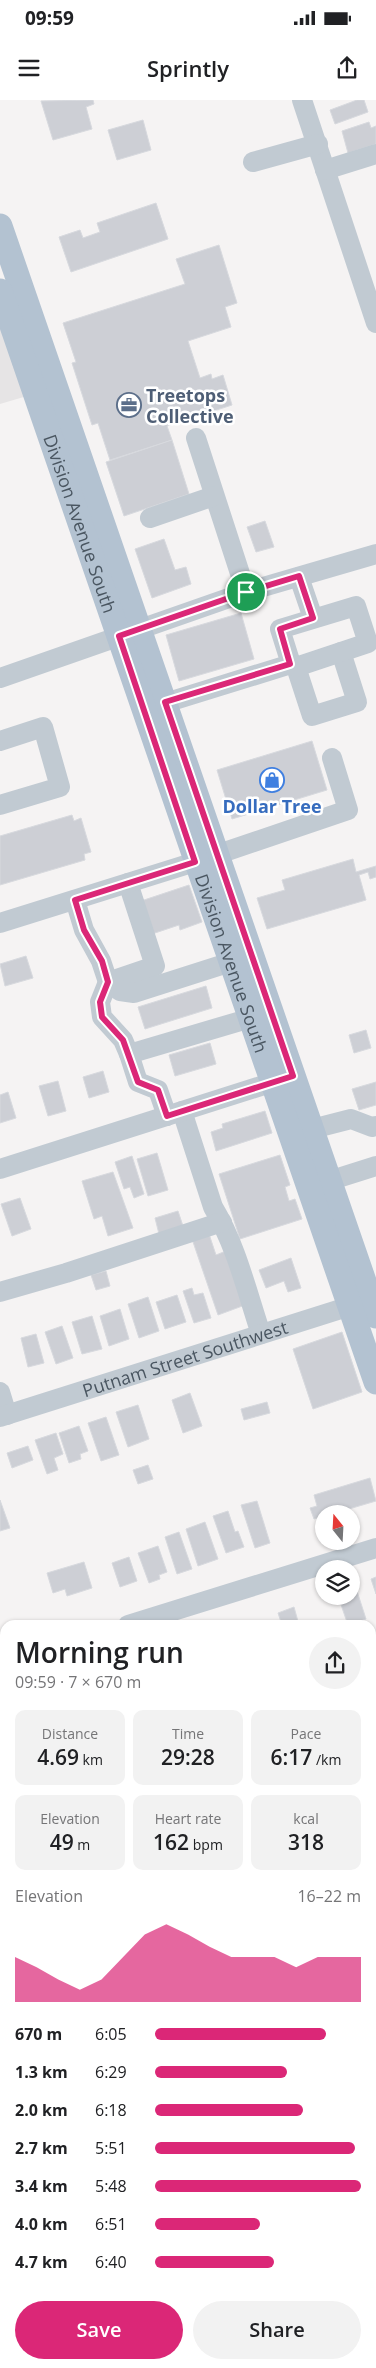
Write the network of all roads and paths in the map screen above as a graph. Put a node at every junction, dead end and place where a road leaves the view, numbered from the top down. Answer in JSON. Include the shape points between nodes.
{"nodes":[{"id":1,"x":302,"y":100,"type":"edge"},
{"id":2,"x":318,"y":144,"type":"junction"},
{"id":3,"x":376,"y":154,"type":"edge"},
{"id":4,"x":253,"y":162,"type":"dead end"},
{"id":5,"x":325,"y":170,"type":"junction"},
{"id":6,"x":0,"y":226,"type":"edge"},
{"id":7,"x":0,"y":290,"type":"edge"},
{"id":8,"x":371,"y":292,"type":"edge"},
{"id":9,"x":376,"y":323,"type":"edge"},
{"id":10,"x":196,"y":438,"type":"dead end"},
{"id":11,"x":214,"y":496,"type":"junction"},
{"id":12,"x":150,"y":518,"type":"dead end"},
{"id":13,"x":376,"y":554,"type":"edge"},
{"id":14,"x":299,"y":576,"type":"junction"},
{"id":15,"x":246,"y":592,"type":"junction"},
{"id":16,"x":313,"y":618,"type":"junction"},
{"id":17,"x":129,"y":632,"type":"junction"},
{"id":18,"x":341,"y":652,"type":"junction"},
{"id":19,"x":294,"y":665,"type":"junction"},
{"id":20,"x":0,"y":678,"type":"edge"},
{"id":21,"x":165,"y":702,"type":"junction"},
{"id":22,"x":0,"y":740,"type":"edge"},
{"id":23,"x":332,"y":758,"type":"dead end"},
{"id":24,"x":0,"y":804,"type":"edge"},
{"id":25,"x":206,"y":858,"type":"junction"},
{"id":26,"x":128,"y":883,"type":"junction"},
{"id":27,"x":75,"y":900,"type":"junction"},
{"id":28,"x":0,"y":923,"type":"edge"},
{"id":29,"x":231,"y":962,"type":"junction"},
{"id":30,"x":108,"y":982,"type":"junction"},
{"id":31,"x":251,"y":1018,"type":"junction"},
{"id":32,"x":129,"y":1054,"type":"junction"},
{"id":33,"x":283,"y":1079,"type":"junction"},
{"id":34,"x":175,"y":1113,"type":"junction"},
{"id":35,"x":376,"y":1126,"type":"edge"},
{"id":36,"x":312,"y":1129,"type":"junction"},
{"id":37,"x":376,"y":1166,"type":"edge"},
{"id":38,"x":0,"y":1169,"type":"edge"},
{"id":39,"x":319,"y":1184,"type":"junction"},
{"id":40,"x":222,"y":1222,"type":"junction"},
{"id":41,"x":0,"y":1292,"type":"edge"},
{"id":42,"x":366,"y":1307,"type":"edge"},
{"id":43,"x":261,"y":1334,"type":"junction"},
{"id":44,"x":376,"y":1382,"type":"edge"},
{"id":45,"x":0,"y":1392,"type":"edge"},
{"id":46,"x":4,"y":1416,"type":"edge"},
{"id":47,"x":376,"y":1548,"type":"edge"},
{"id":48,"x":144,"y":1620,"type":"edge"}],
"edges":[{"from":1,"to":2,"type":"street"},
{"from":2,"to":4,"type":"street"},
{"from":2,"to":5,"type":"street"},
{"from":3,"to":5,"type":"street"},
{"from":5,"to":8,"type":"street"},
{"from":6,"to":17,"type":"main road","name":"Division Avenue South"},
{"from":7,"to":17,"type":"main road","name":"Division Avenue South"},
{"from":8,"to":9,"type":"street"},
{"from":10,"to":11,"type":"street"},
{"from":11,"to":12,"type":"street"},
{"from":11,"to":15,"type":"street"},
{"from":13,"to":14,"type":"street"},
{"from":14,"to":15,"type":"street"},
{"from":14,"to":16,"type":"street"},
{"from":15,"to":17,"type":"street"},
{"from":16,"to":18,"type":"street","via":[[356,606],[368,643]]},
{"from":16,"to":19,"type":"street","via":[[280,629]]},
{"from":17,"to":20,"type":"street"},
{"from":17,"to":21,"type":"main road","name":"Division Avenue South"},
{"from":17,"to":25,"type":"main road","name":"Division Avenue South"},
{"from":18,"to":19,"type":"street"},
{"from":18,"to":19,"type":"street","via":[[358,702],[312,716]]},
{"from":19,"to":21,"type":"street"},
{"from":21,"to":25,"type":"main road","name":"Division Avenue South"},
{"from":22,"to":24,"type":"street","via":[[44,727],[60,787]]},
{"from":23,"to":25,"type":"street","via":[[348,810]]},
{"from":25,"to":26,"type":"street"},
{"from":25,"to":29,"type":"main road","name":"Division Avenue South"},
{"from":25,"to":33,"type":"main road","name":"Division Avenue South"},
{"from":26,"to":27,"type":"street"},
{"from":26,"to":30,"type":"street","via":[[155,966]]},
{"from":27,"to":28,"type":"street"},
{"from":27,"to":30,"type":"street","via":[[84,930],[102,961]]},
{"from":29,"to":30,"type":"street","via":[[134,993],[120,991]]},
{"from":29,"to":31,"type":"main road","name":"Division Avenue South"},
{"from":30,"to":32,"type":"street","via":[[100,1002],[102,1017],[123,1040]]},
{"from":31,"to":32,"type":"street"},
{"from":31,"to":33,"type":"main road","name":"Division Avenue South"},
{"from":32,"to":34,"type":"street","via":[[138,1082],[158,1090]]},
{"from":33,"to":34,"type":"street"},
{"from":33,"to":36,"type":"main road","name":"Division Avenue South"},
{"from":33,"to":39,"type":"main road","name":"Division Avenue South"},
{"from":34,"to":38,"type":"street"},
{"from":34,"to":40,"type":"street"},
{"from":35,"to":36,"type":"street","via":[[350,1119]]},
{"from":36,"to":39,"type":"main road","name":"Division Avenue South"},
{"from":37,"to":39,"type":"street"},
{"from":39,"to":42,"type":"main road","name":"Division Avenue South"},
{"from":40,"to":41,"type":"street"},
{"from":40,"to":43,"type":"street"},
{"from":42,"to":43,"type":"street","name":"Putnam Street Southwest"},
{"from":42,"to":44,"type":"main road","name":"Division Avenue South"},
{"from":43,"to":46,"type":"street","name":"Putnam Street Southwest"},
{"from":45,"to":46,"type":"street"},
{"from":47,"to":48,"type":"street"}]}
